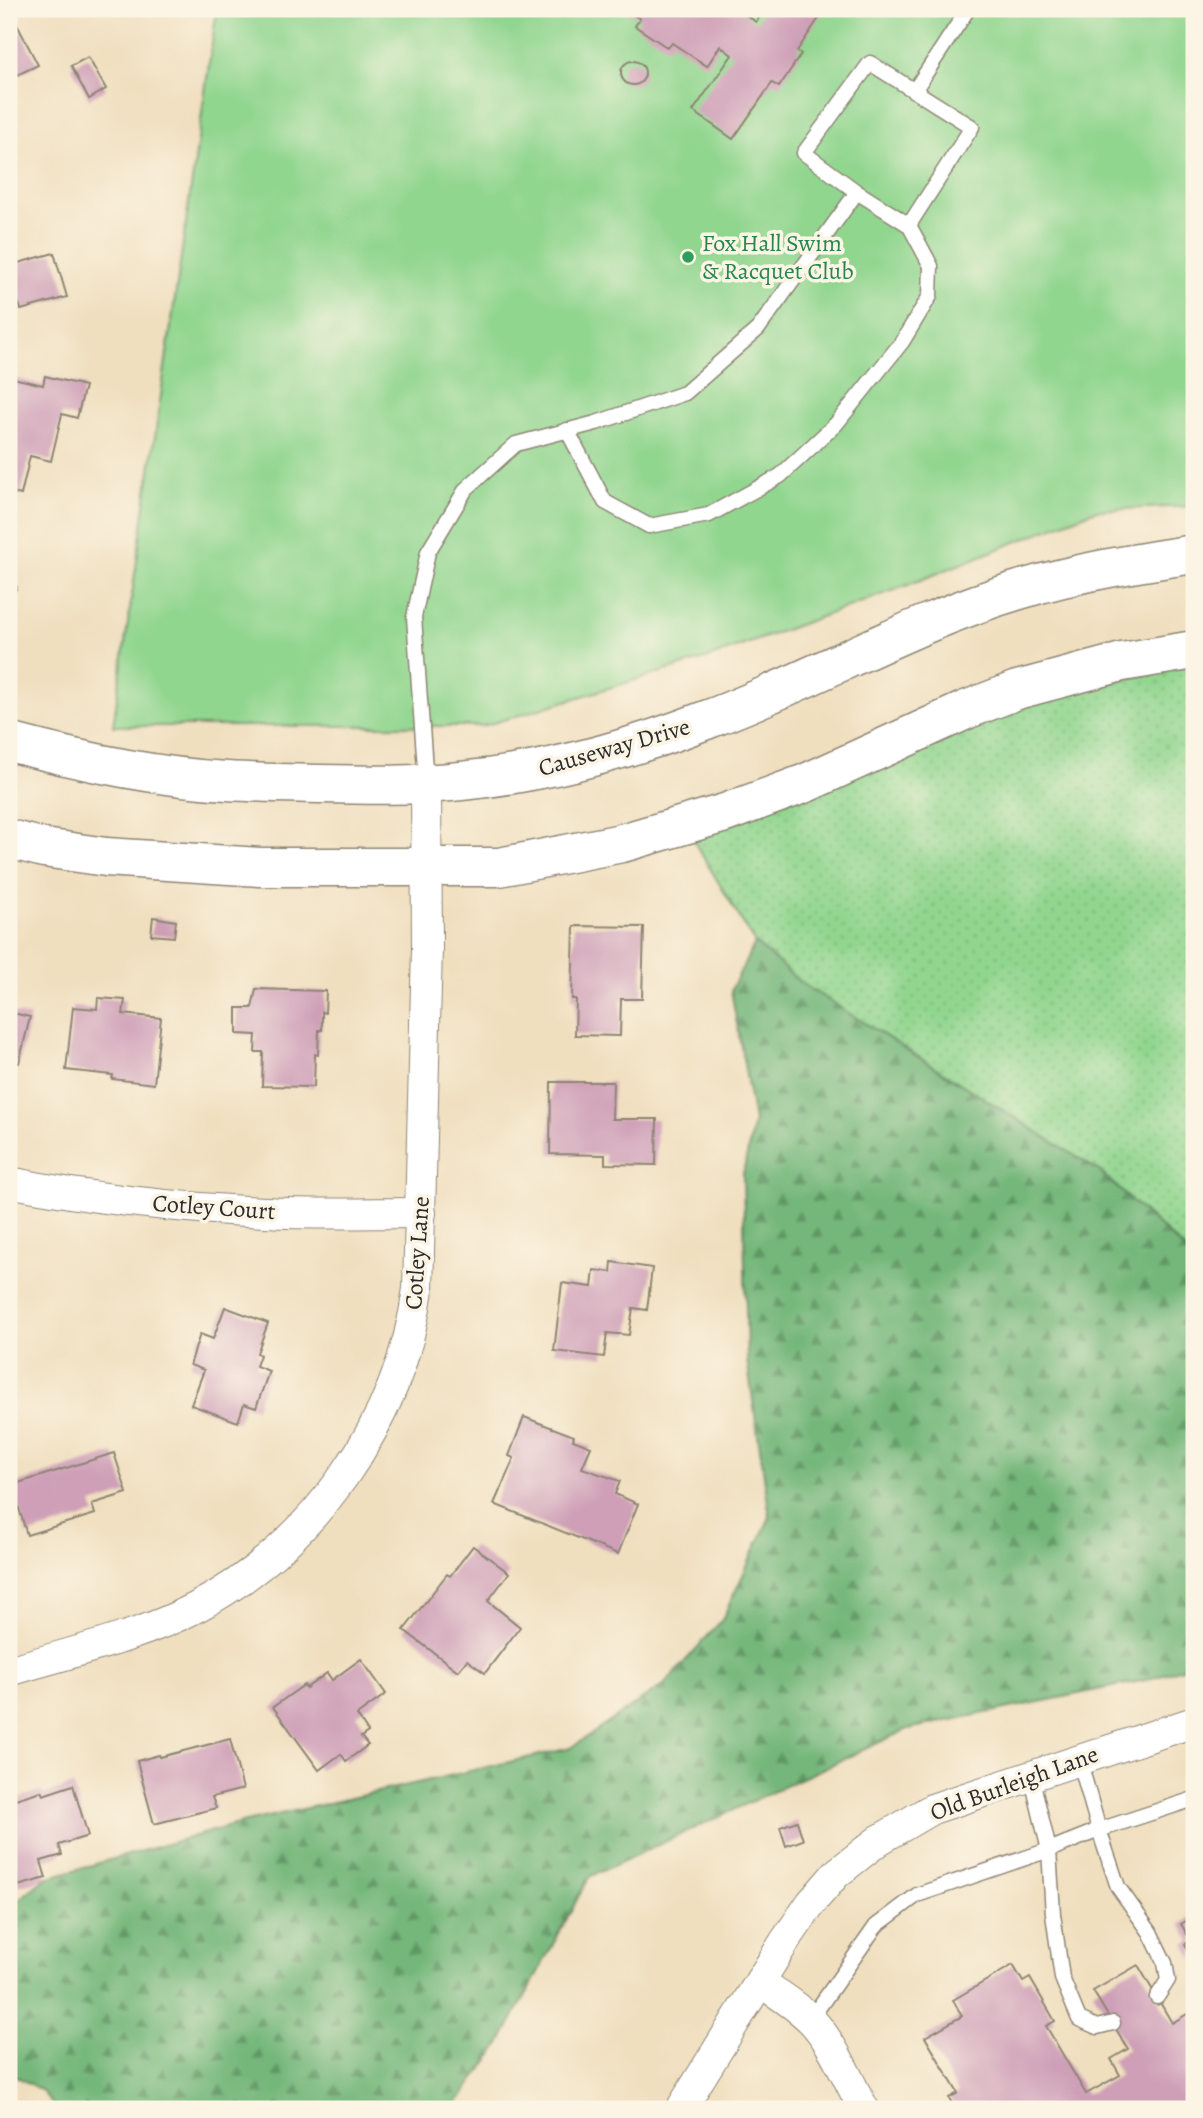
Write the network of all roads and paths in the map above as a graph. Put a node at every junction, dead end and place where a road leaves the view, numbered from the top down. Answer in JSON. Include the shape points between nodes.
{"nodes":[{"id":1,"x":968,"y":9,"type":"edge"},
{"id":2,"x":914,"y":91,"type":"junction"},
{"id":3,"x":857,"y":192,"type":"junction"},
{"id":4,"x":909,"y":225,"type":"junction"},
{"id":5,"x":567,"y":430,"type":"junction"},
{"id":6,"x":1194,"y":554,"type":"edge"},
{"id":7,"x":1194,"y":650,"type":"edge"},
{"id":8,"x":9,"y":742,"type":"edge"},
{"id":9,"x":426,"y":784,"type":"junction"},
{"id":10,"x":9,"y":839,"type":"edge"},
{"id":11,"x":428,"y":868,"type":"junction"},
{"id":12,"x":9,"y":1182,"type":"edge"},
{"id":13,"x":421,"y":1213,"type":"junction"},
{"id":14,"x":9,"y":1671,"type":"edge"},
{"id":15,"x":1194,"y":1722,"type":"edge"},
{"id":16,"x":1079,"y":1759,"type":"junction"},
{"id":17,"x":1031,"y":1775,"type":"junction"},
{"id":18,"x":1194,"y":1799,"type":"edge"},
{"id":19,"x":1099,"y":1830,"type":"junction"},
{"id":20,"x":1049,"y":1850,"type":"junction"},
{"id":21,"x":760,"y":1982,"type":"junction"},
{"id":22,"x":1157,"y":1997,"type":"dead end"},
{"id":23,"x":810,"y":2020,"type":"junction"},
{"id":24,"x":1113,"y":2023,"type":"dead end"},
{"id":25,"x":681,"y":2109,"type":"edge"},
{"id":26,"x":864,"y":2109,"type":"edge"}],
"edges":[{"from":1,"to":2,"type":"lane"},
{"from":2,"to":3,"type":"lane","via":[[870,64],[804,153]]},
{"from":2,"to":4,"type":"lane","via":[[972,127]]},
{"from":3,"to":4,"type":"lane"},
{"from":3,"to":5,"type":"lane","via":[[758,329],[685,393]]},
{"from":4,"to":5,"type":"lane","via":[[931,266],[930,296],[902,342],[836,424],[780,477],[709,515],[649,526],[605,502]]},
{"from":5,"to":9,"type":"lane","via":[[516,444],[466,489],[428,552],[414,617]]},
{"from":6,"to":9,"type":"street","name":"Causeway Drive","via":[[1099,569],[1017,590],[926,624],[770,696],[607,754],[534,770]]},
{"from":7,"to":11,"type":"street","via":[[1122,662],[1017,690],[806,783],[622,843],[499,867]]},
{"from":8,"to":9,"type":"street","name":"Causeway Drive","via":[[65,757],[226,781]]},
{"from":9,"to":11,"type":"street","name":"Cotley Lane"},
{"from":10,"to":11,"type":"street","via":[[106,857],[260,867]]},
{"from":11,"to":13,"type":"street","name":"Cotley Lane"},
{"from":12,"to":13,"type":"street","name":"Cotley Court","via":[[163,1205],[267,1212]]},
{"from":13,"to":14,"type":"street","name":"Cotley Lane","via":[[418,1289],[402,1363],[379,1419],[352,1465],[309,1521],[261,1565],[192,1609],[143,1630]]},
{"from":15,"to":16,"type":"street","name":"Old Burleigh Lane"},
{"from":16,"to":17,"type":"street","name":"Old Burleigh Lane"},
{"from":16,"to":19,"type":"lane"},
{"from":17,"to":20,"type":"lane"},
{"from":17,"to":21,"type":"street","name":"Old Burleigh Lane","via":[[932,1809],[879,1840],[819,1893]]},
{"from":18,"to":19,"type":"lane"},
{"from":19,"to":20,"type":"lane"},
{"from":19,"to":22,"type":"lane","via":[[1118,1887],[1150,1932],[1165,1964],[1168,1980]]},
{"from":20,"to":23,"type":"lane","via":[[917,1895],[876,1926]]},
{"from":20,"to":24,"type":"lane","via":[[1062,1978],[1079,2019],[1097,2028]]},
{"from":21,"to":23,"type":"street"},
{"from":21,"to":25,"type":"street","name":"Old Burleigh Lane"},
{"from":23,"to":26,"type":"street","via":[[830,2046]]}]}
